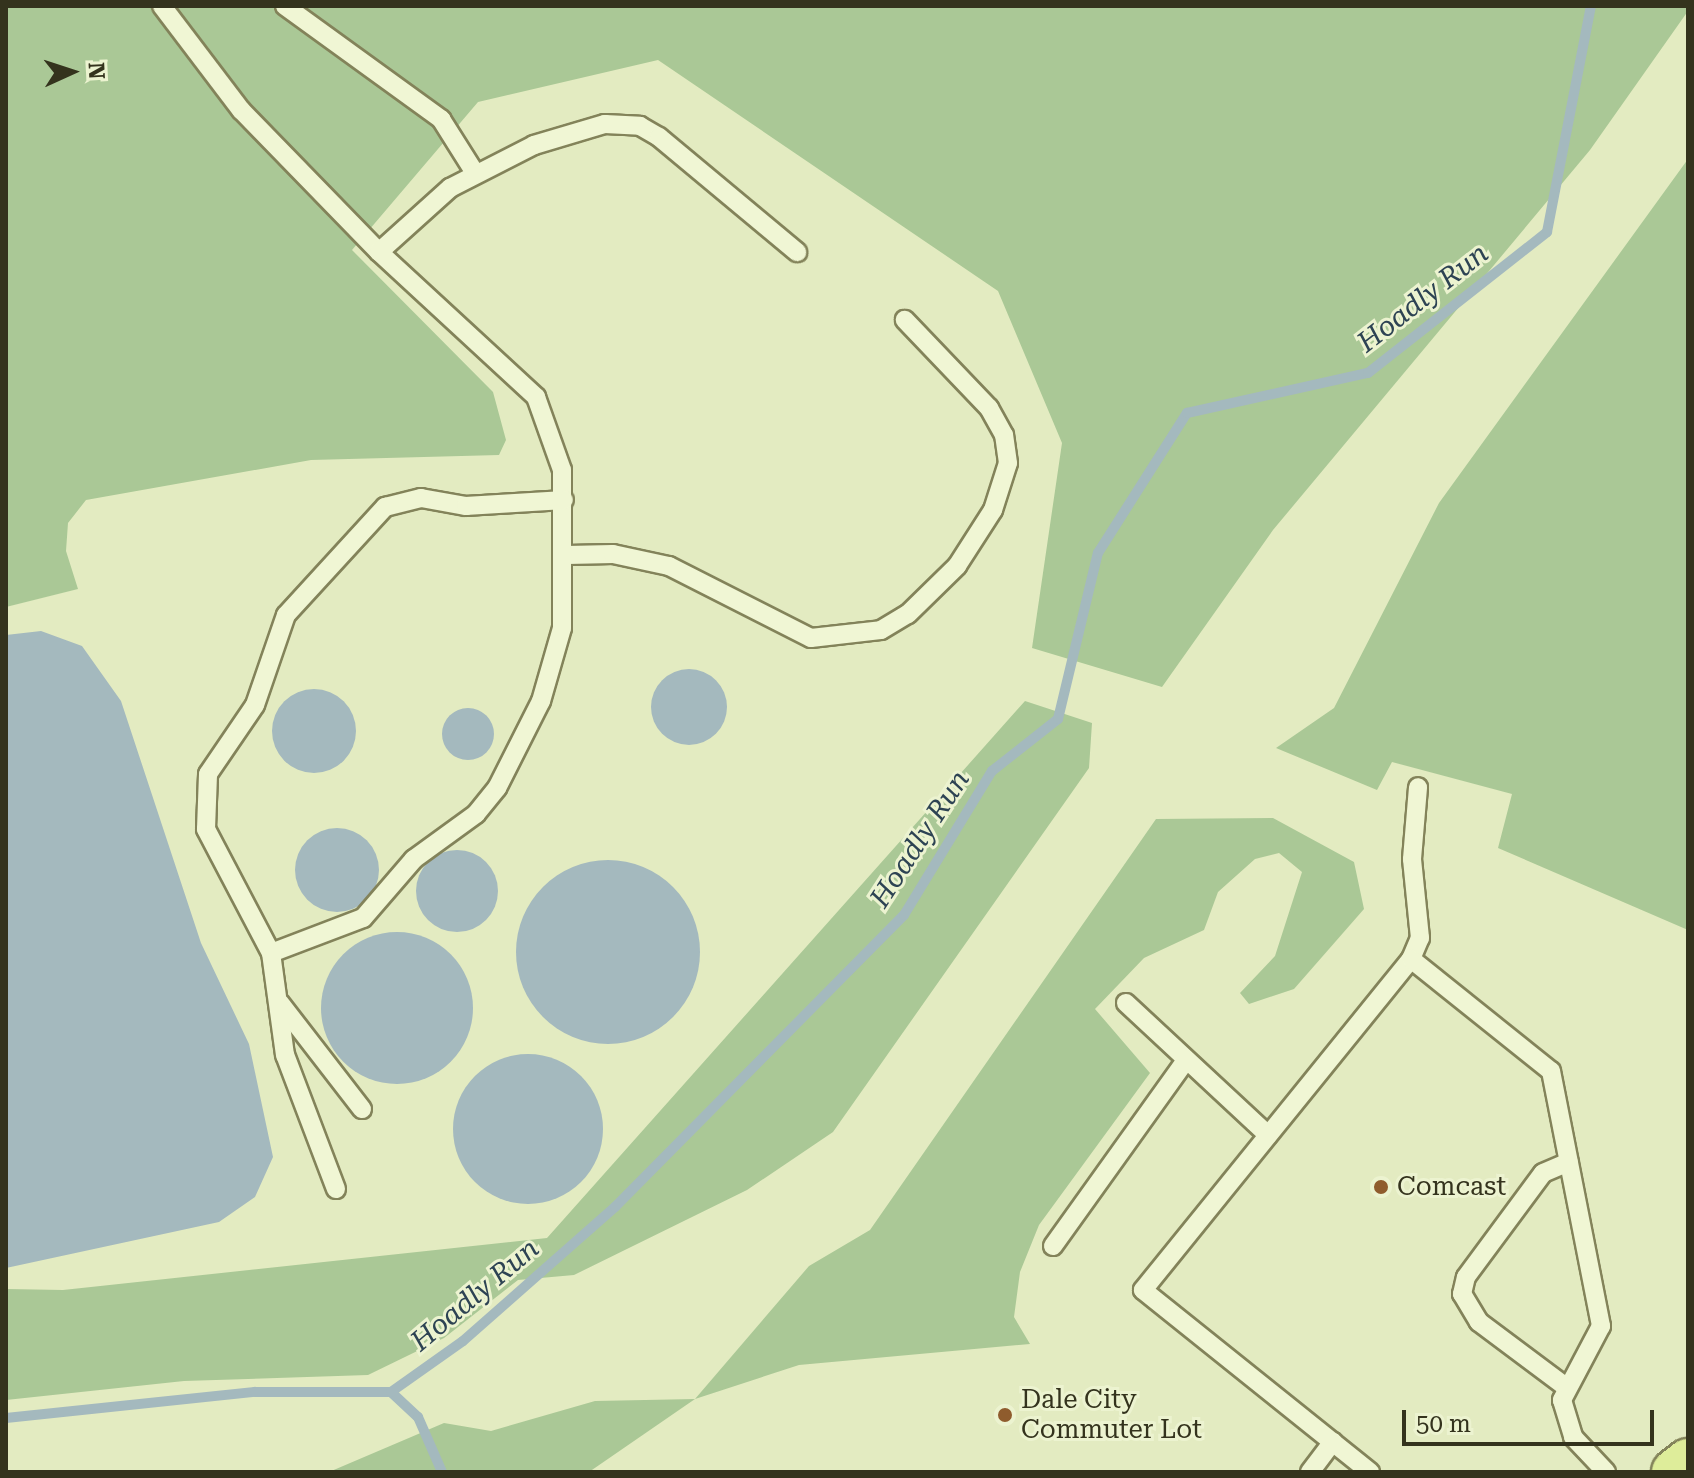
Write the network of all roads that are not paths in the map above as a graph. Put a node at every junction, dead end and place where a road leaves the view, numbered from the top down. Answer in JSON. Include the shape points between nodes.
{"nodes":[{"id":1,"x":162,"y":6,"type":"edge"},
{"id":2,"x":285,"y":6,"type":"edge"},
{"id":3,"x":475,"y":173,"type":"junction"},
{"id":4,"x":379,"y":252,"type":"junction"},
{"id":5,"x":797,"y":252,"type":"dead end"},
{"id":6,"x":905,"y":320,"type":"dead end"},
{"id":7,"x":564,"y":500,"type":"junction"},
{"id":8,"x":567,"y":555,"type":"junction"},
{"id":9,"x":1418,"y":787,"type":"dead end"},
{"id":10,"x":271,"y":953,"type":"junction"},
{"id":11,"x":1411,"y":959,"type":"junction"},
{"id":12,"x":277,"y":997,"type":"junction"},
{"id":13,"x":1126,"y":1003,"type":"dead end"},
{"id":14,"x":1186,"y":1060,"type":"junction"},
{"id":15,"x":362,"y":1109,"type":"dead end"},
{"id":16,"x":1268,"y":1135,"type":"junction"},
{"id":17,"x":1569,"y":1162,"type":"junction"},
{"id":18,"x":336,"y":1189,"type":"dead end"},
{"id":19,"x":1053,"y":1246,"type":"dead end"},
{"id":20,"x":1566,"y":1387,"type":"junction"},
{"id":21,"x":1333,"y":1442,"type":"junction"},
{"id":22,"x":1688,"y":1461,"type":"edge"},
{"id":23,"x":1310,"y":1472,"type":"edge"},
{"id":24,"x":1370,"y":1472,"type":"edge"},
{"id":25,"x":1606,"y":1472,"type":"edge"},
{"id":26,"x":1674,"y":1472,"type":"edge"}],
"edges":[{"from":1,"to":4,"type":"lane","via":[[241,110]]},
{"from":2,"to":3,"type":"lane","via":[[441,119]]},
{"from":3,"to":4,"type":"lane"},
{"from":3,"to":5,"type":"lane","via":[[576,129],[640,126]]},
{"from":4,"to":7,"type":"lane","via":[[536,397],[556,438]]},
{"from":6,"to":8,"type":"lane","via":[[989,408],[1008,463],[993,510],[957,566],[908,614],[881,630],[811,638],[669,566],[613,554]]},
{"from":7,"to":8,"type":"lane"},
{"from":7,"to":10,"type":"lane","via":[[466,506],[402,499],[363,525],[286,615],[263,689],[222,745],[201,805],[215,856]]},
{"from":8,"to":10,"type":"lane","via":[[553,662],[497,788],[476,814],[414,859],[363,918]]},
{"from":9,"to":11,"type":"lane","via":[[1412,859],[1420,938]]},
{"from":10,"to":12,"type":"lane"},
{"from":11,"to":16,"type":"lane"},
{"from":11,"to":17,"type":"lane","via":[[1551,1071]]},
{"from":12,"to":15,"type":"lane","via":[[297,1033]]},
{"from":12,"to":18,"type":"lane","via":[[285,1055]]},
{"from":13,"to":14,"type":"lane"},
{"from":14,"to":16,"type":"lane"},
{"from":14,"to":19,"type":"lane"},
{"from":16,"to":21,"type":"lane","via":[[1143,1290]]},
{"from":17,"to":20,"type":"lane","via":[[1601,1326]]},
{"from":17,"to":20,"type":"lane","via":[[1543,1173],[1466,1277],[1462,1294],[1479,1322]]},
{"from":20,"to":25,"type":"lane","via":[[1566,1422]]},
{"from":21,"to":23,"type":"lane"},
{"from":21,"to":24,"type":"lane"},
{"from":22,"to":26,"type":"main road"}]}
